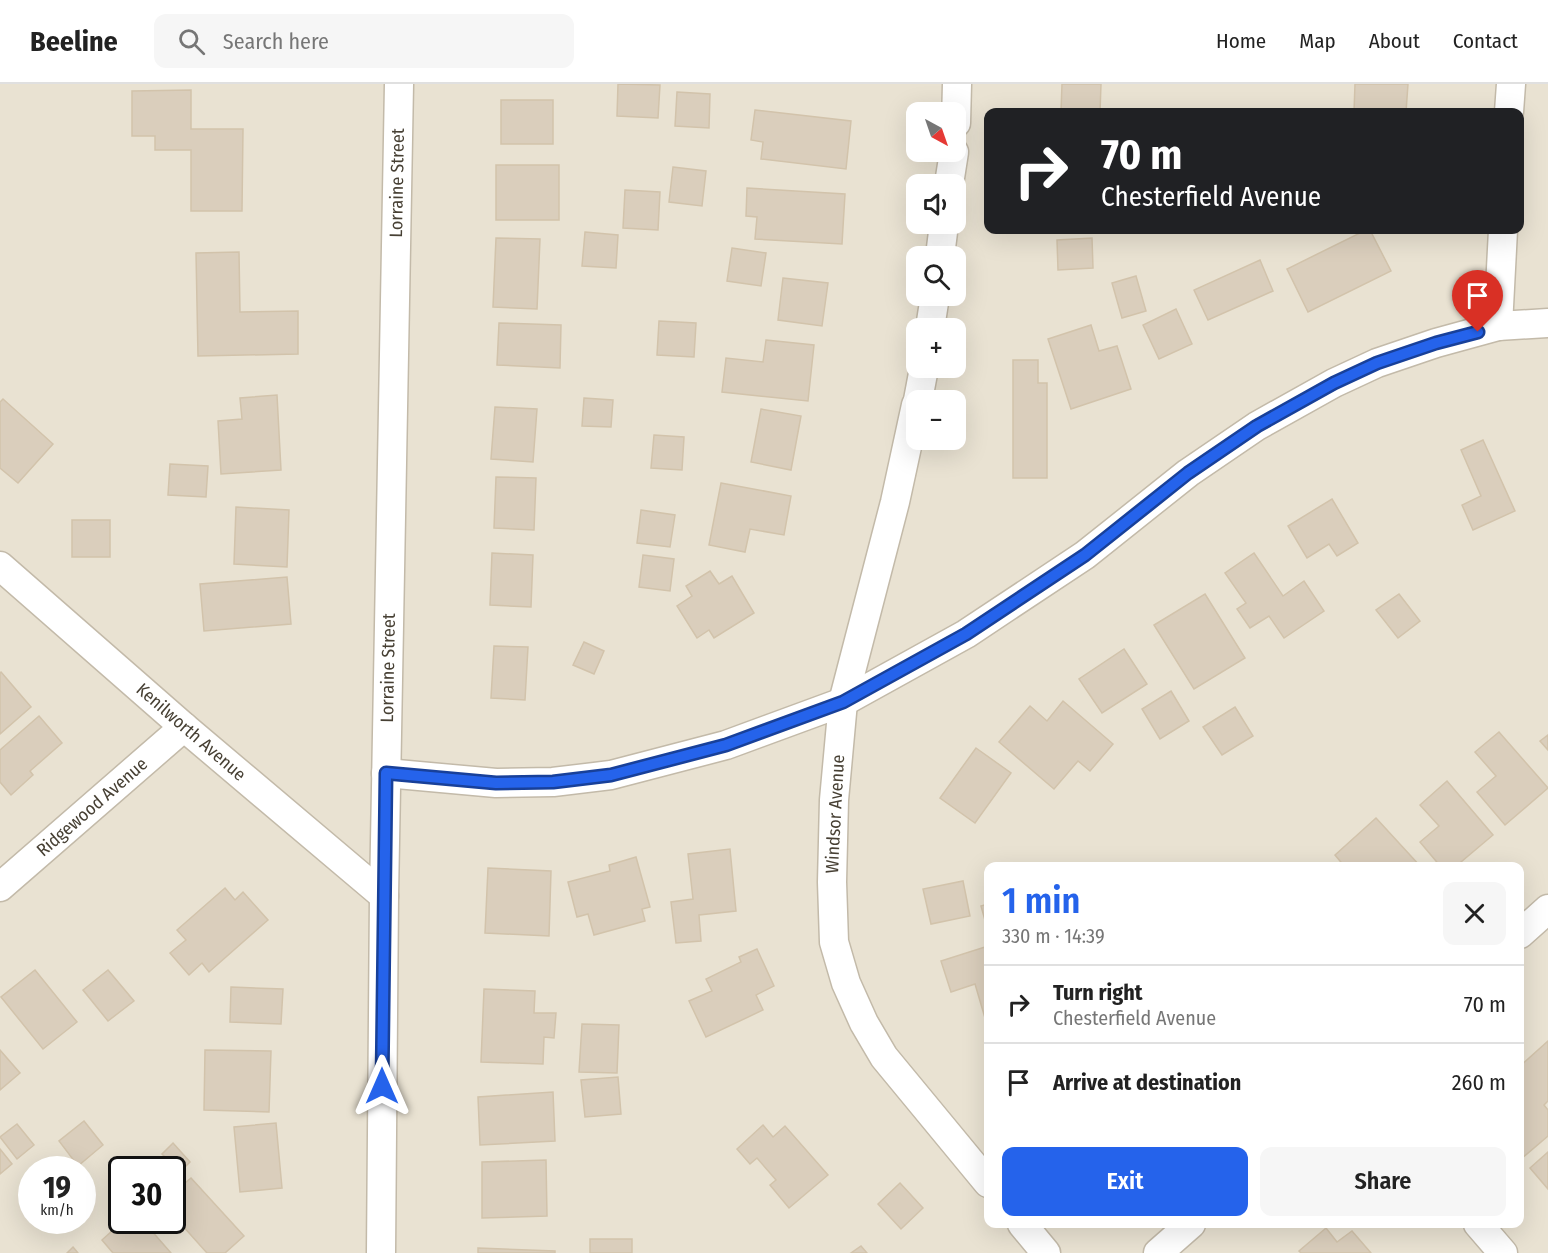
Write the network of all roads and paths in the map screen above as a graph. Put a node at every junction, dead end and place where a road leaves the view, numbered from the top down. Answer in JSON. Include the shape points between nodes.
{"nodes":[{"id":1,"x":399,"y":84,"type":"edge"},
{"id":2,"x":957,"y":84,"type":"edge"},
{"id":3,"x":1511,"y":84,"type":"edge"},
{"id":4,"x":957,"y":102,"type":"edge"},
{"id":5,"x":1509,"y":108,"type":"edge"},
{"id":6,"x":1503,"y":234,"type":"edge"},
{"id":7,"x":1548,"y":323,"type":"edge"},
{"id":8,"x":1498,"y":326,"type":"junction"},
{"id":9,"x":906,"y":450,"type":"edge"},
{"id":10,"x":0,"y":566,"type":"edge"},
{"id":11,"x":843,"y":702,"type":"junction"},
{"id":12,"x":184,"y":727,"type":"junction"},
{"id":13,"x":386,"y":773,"type":"junction"},
{"id":14,"x":0,"y":887,"type":"edge"},
{"id":15,"x":384,"y":896,"type":"junction"},
{"id":16,"x":1548,"y":909,"type":"edge"},
{"id":17,"x":1524,"y":930,"type":"edge"},
{"id":18,"x":984,"y":1178,"type":"edge"},
{"id":19,"x":1025,"y":1228,"type":"edge"},
{"id":20,"x":1186,"y":1228,"type":"edge"},
{"id":21,"x":1481,"y":1228,"type":"edge"},
{"id":22,"x":381,"y":1253,"type":"edge"},
{"id":23,"x":1046,"y":1253,"type":"edge"},
{"id":24,"x":1158,"y":1253,"type":"edge"},
{"id":25,"x":1503,"y":1253,"type":"edge"}],
"edges":[{"from":1,"to":13,"type":"street","name":"Lorraine Street"},
{"from":2,"to":4,"type":"street"},
{"from":3,"to":5,"type":"street"},
{"from":6,"to":8,"type":"street"},
{"from":7,"to":8,"type":"street"},
{"from":8,"to":11,"type":"street","via":[[1377,363],[1257,426],[1188,473],[1085,555],[966,634]]},
{"from":9,"to":11,"type":"street","name":"Windsor Avenue"},
{"from":10,"to":12,"type":"street","name":"Kenilworth Avenue"},
{"from":11,"to":13,"type":"street","via":[[726,745],[611,775],[496,783]]},
{"from":11,"to":18,"type":"street","name":"Windsor Avenue","via":[[834,800],[832,882],[834,942],[846,984],[884,1057]]},
{"from":12,"to":14,"type":"street","name":"Ridgewood Avenue"},
{"from":12,"to":15,"type":"street","name":"Kenilworth Avenue"},
{"from":13,"to":15,"type":"street","name":"Lorraine Street"},
{"from":15,"to":22,"type":"street","name":"Lorraine Street"},
{"from":16,"to":17,"type":"street"},
{"from":19,"to":23,"type":"street"},
{"from":20,"to":24,"type":"street"},
{"from":21,"to":25,"type":"street"}]}
